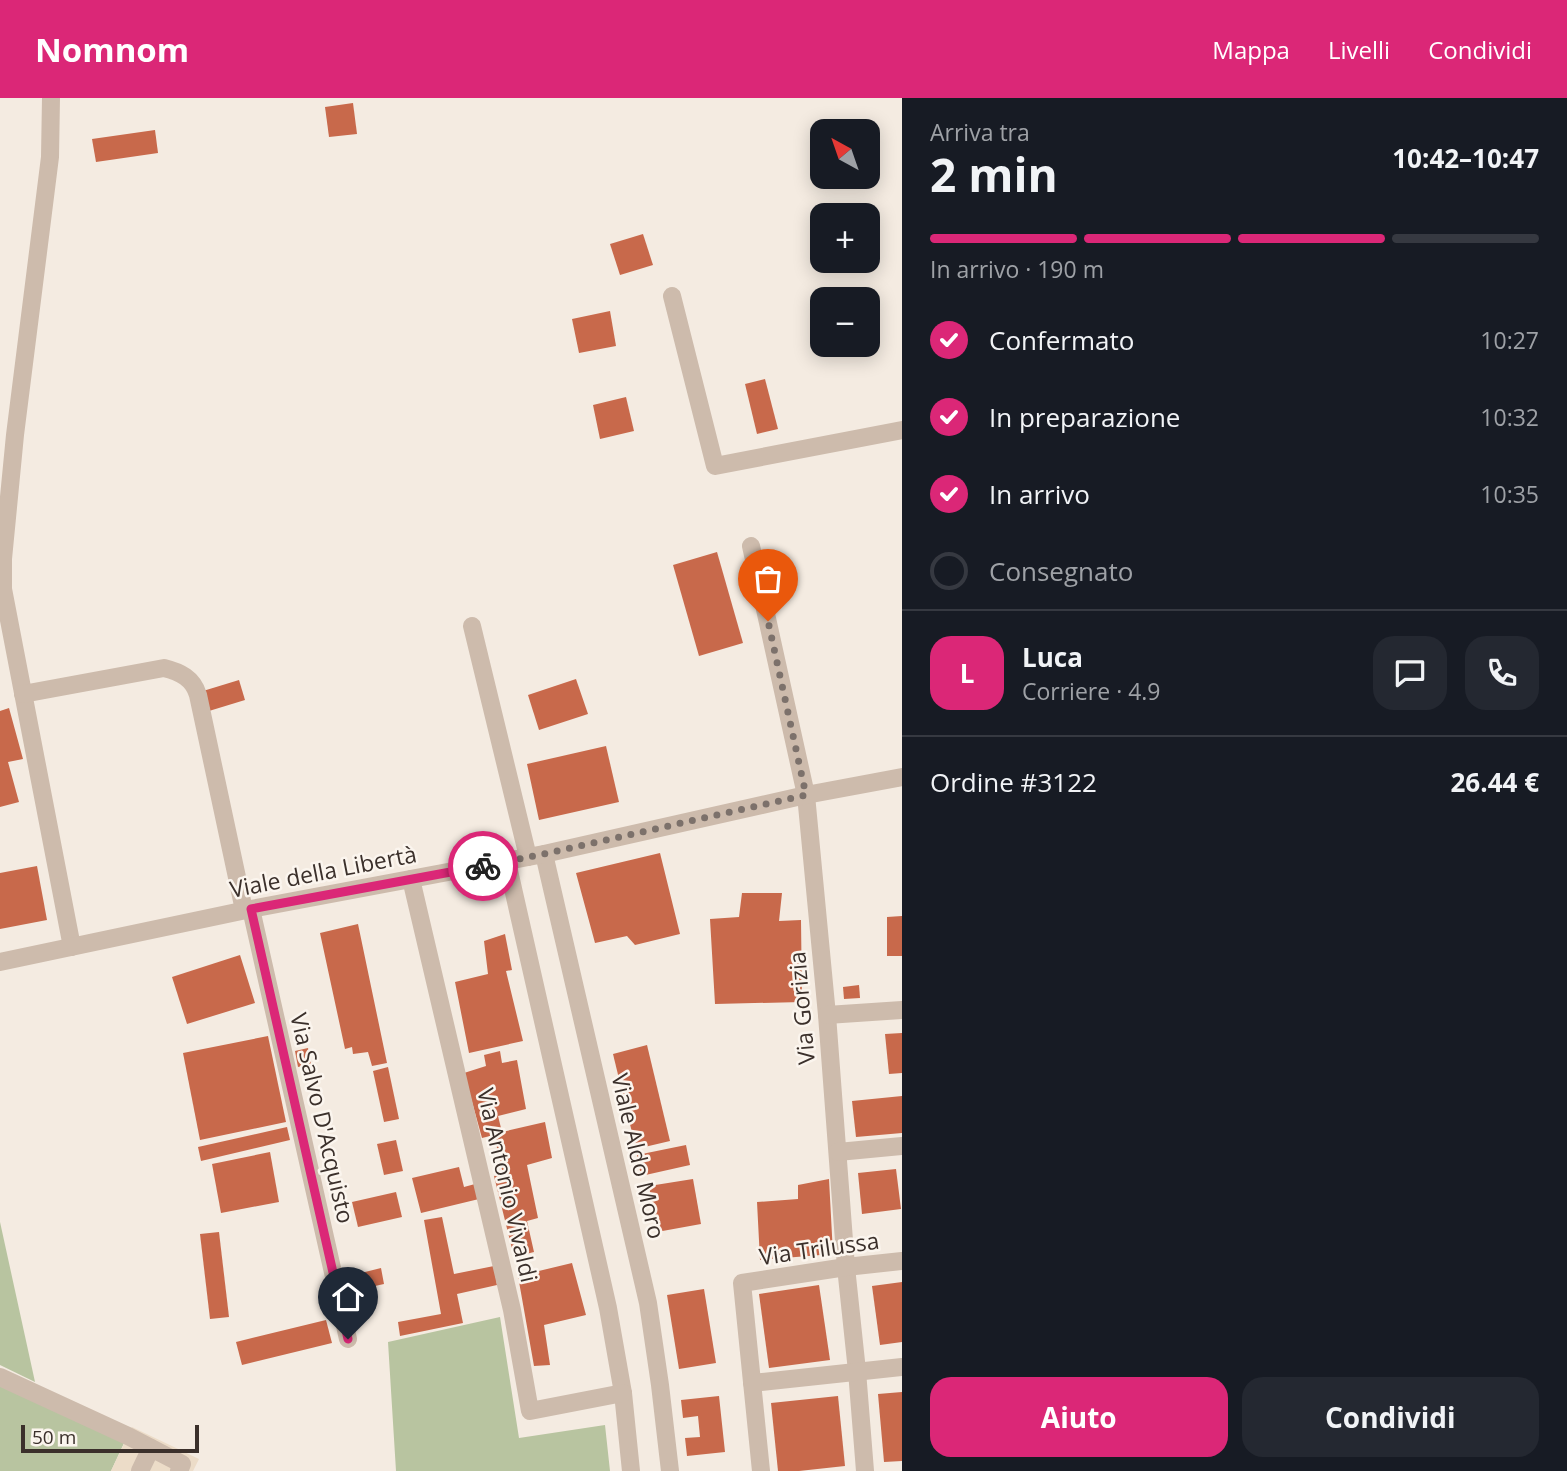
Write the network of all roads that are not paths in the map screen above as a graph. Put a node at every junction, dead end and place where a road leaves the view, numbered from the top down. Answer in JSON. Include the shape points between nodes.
{"nodes":[{"id":1,"x":51,"y":98,"type":"edge"},
{"id":2,"x":672,"y":296,"type":"dead end"},
{"id":3,"x":902,"y":430,"type":"edge"},
{"id":4,"x":751,"y":546,"type":"dead end"},
{"id":5,"x":1,"y":589,"type":"edge"},
{"id":6,"x":472,"y":626,"type":"dead end"},
{"id":7,"x":23,"y":694,"type":"junction"},
{"id":8,"x":902,"y":777,"type":"edge"},
{"id":9,"x":806,"y":795,"type":"junction"},
{"id":10,"x":536,"y":856,"type":"junction"},
{"id":11,"x":507,"y":862,"type":"junction"},
{"id":12,"x":411,"y":879,"type":"junction"},
{"id":13,"x":247,"y":909,"type":"junction"},
{"id":14,"x":72,"y":947,"type":"junction"},
{"id":15,"x":0,"y":962,"type":"edge"},
{"id":16,"x":902,"y":1010,"type":"edge"},
{"id":17,"x":827,"y":1015,"type":"junction"},
{"id":18,"x":902,"y":1146,"type":"edge"},
{"id":19,"x":838,"y":1152,"type":"junction"},
{"id":20,"x":902,"y":1261,"type":"edge"},
{"id":21,"x":846,"y":1267,"type":"junction"},
{"id":22,"x":348,"y":1339,"type":"dead end"},
{"id":23,"x":902,"y":1367,"type":"edge"},
{"id":24,"x":857,"y":1371,"type":"junction"},
{"id":25,"x":0,"y":1377,"type":"edge"},
{"id":26,"x":752,"y":1383,"type":"junction"},
{"id":27,"x":623,"y":1393,"type":"junction"},
{"id":28,"x":151,"y":1448,"type":"junction"},
{"id":29,"x":140,"y":1471,"type":"edge"},
{"id":30,"x":179,"y":1471,"type":"edge"},
{"id":31,"x":631,"y":1471,"type":"edge"},
{"id":32,"x":670,"y":1471,"type":"edge"},
{"id":33,"x":761,"y":1471,"type":"edge"},
{"id":34,"x":865,"y":1471,"type":"edge"}],
"edges":[{"from":1,"to":5,"type":"street","via":[[50,158]]},
{"from":2,"to":3,"type":"street","via":[[715,466]]},
{"from":4,"to":9,"type":"street","name":"Via Gorizia"},
{"from":5,"to":7,"type":"street"},
{"from":6,"to":10,"type":"street","name":"Viale Aldo Moro"},
{"from":7,"to":13,"type":"street","name":"Via Salvo D'Acquisto","via":[[164,668],[186,677],[198,695]]},
{"from":7,"to":14,"type":"street"},
{"from":8,"to":9,"type":"street","name":"Viale della Libertà"},
{"from":9,"to":10,"type":"street","name":"Viale della Libertà"},
{"from":9,"to":17,"type":"street","name":"Via Gorizia"},
{"from":10,"to":11,"type":"street","name":"Viale della Libertà"},
{"from":10,"to":32,"type":"street","name":"Viale Aldo Moro","via":[[648,1303]]},
{"from":11,"to":12,"type":"street","name":"Viale della Libertà"},
{"from":11,"to":27,"type":"street","via":[[608,1307]]},
{"from":12,"to":13,"type":"street","name":"Viale della Libertà"},
{"from":12,"to":27,"type":"street","name":"Via Antonio Vivaldi","via":[[512,1310],[530,1411]]},
{"from":13,"to":14,"type":"street","name":"Viale della Libertà"},
{"from":13,"to":22,"type":"street","name":"Via Salvo D'Acquisto"},
{"from":14,"to":15,"type":"street","name":"Viale della Libertà"},
{"from":16,"to":17,"type":"street"},
{"from":17,"to":19,"type":"street","name":"Via Gorizia"},
{"from":18,"to":19,"type":"street"},
{"from":19,"to":21,"type":"street","name":"Via Gorizia"},
{"from":20,"to":21,"type":"street","name":"Via Trilussa"},
{"from":21,"to":24,"type":"street","name":"Via Gorizia"},
{"from":21,"to":26,"type":"street","name":"Via Trilussa","via":[[742,1283]]},
{"from":23,"to":24,"type":"street"},
{"from":24,"to":26,"type":"street"},
{"from":24,"to":34,"type":"street","name":"Via Gorizia"},
{"from":25,"to":28,"type":"street"},
{"from":26,"to":33,"type":"street"},
{"from":27,"to":31,"type":"street"},
{"from":28,"to":29,"type":"street"},
{"from":28,"to":30,"type":"street","via":[[182,1465]]}]}
